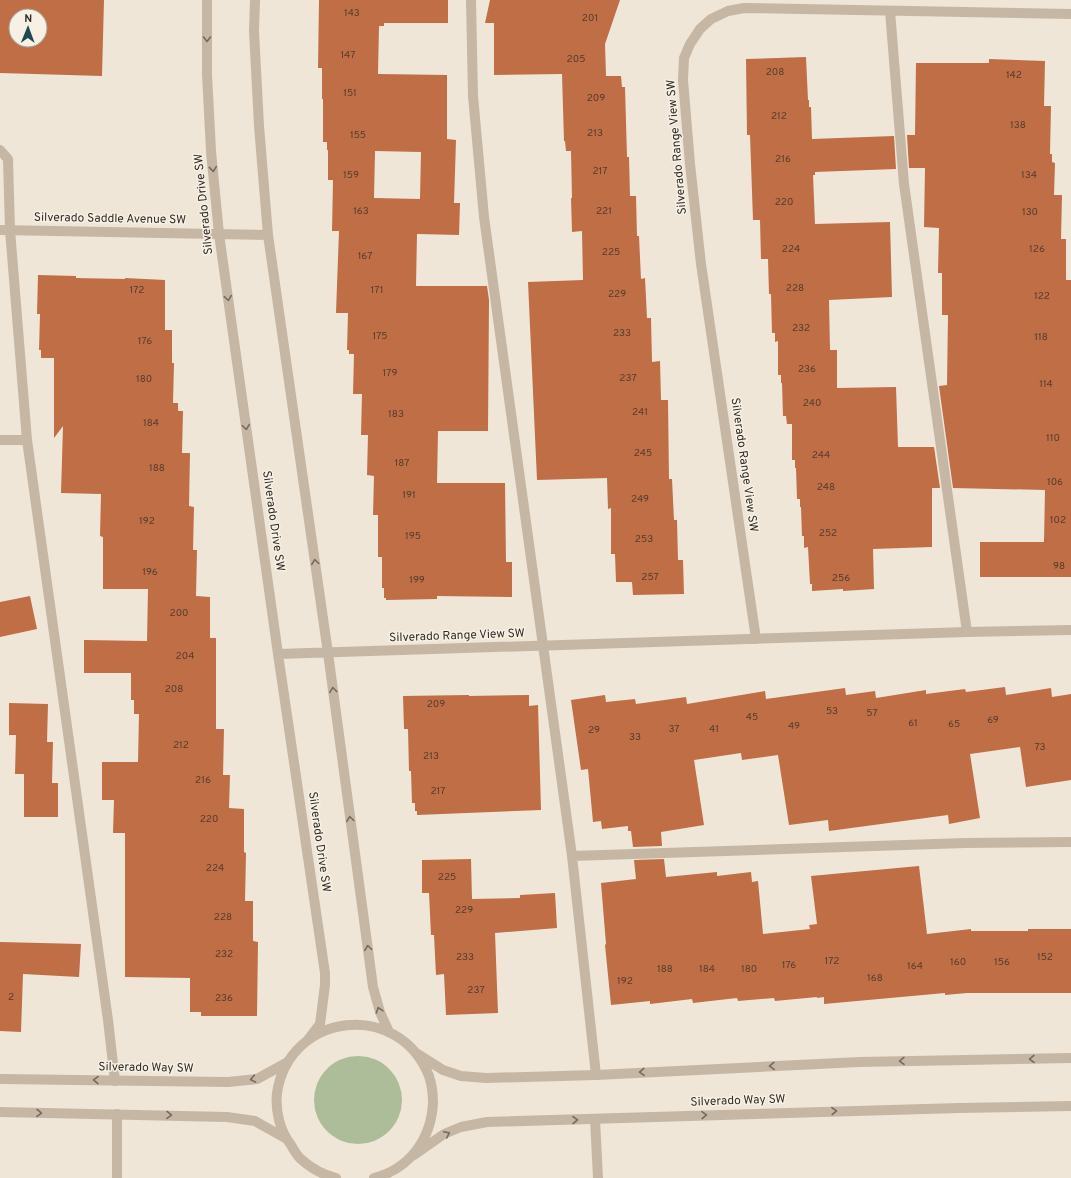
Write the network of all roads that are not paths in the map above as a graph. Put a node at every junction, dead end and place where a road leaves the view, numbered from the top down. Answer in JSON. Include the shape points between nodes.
{"nodes":[{"id":1,"x":207,"y":0,"type":"edge"},
{"id":2,"x":255,"y":0,"type":"edge"},
{"id":3,"x":471,"y":0,"type":"edge"},
{"id":4,"x":890,"y":11,"type":"junction"},
{"id":5,"x":1071,"y":14,"type":"edge"},
{"id":6,"x":0,"y":150,"type":"edge"},
{"id":7,"x":5,"y":230,"type":"edge"},
{"id":8,"x":219,"y":234,"type":"junction"},
{"id":9,"x":268,"y":235,"type":"junction"},
{"id":10,"x":0,"y":440,"type":"edge"},
{"id":11,"x":27,"y":440,"type":"junction"},
{"id":12,"x":1071,"y":630,"type":"edge"},
{"id":13,"x":967,"y":632,"type":"junction"},
{"id":14,"x":756,"y":639,"type":"junction"},
{"id":15,"x":544,"y":646,"type":"junction"},
{"id":16,"x":328,"y":652,"type":"junction"},
{"id":17,"x":278,"y":654,"type":"junction"},
{"id":18,"x":1071,"y":842,"type":"edge"},
{"id":19,"x":572,"y":856,"type":"junction"},
{"id":20,"x":389,"y":1032,"type":"junction"},
{"id":21,"x":307,"y":1041,"type":"junction"},
{"id":22,"x":416,"y":1053,"type":"junction"},
{"id":23,"x":1071,"y":1058,"type":"edge"},
{"id":24,"x":288,"y":1062,"type":"junction"},
{"id":25,"x":596,"y":1075,"type":"junction"},
{"id":26,"x":0,"y":1079,"type":"edge"},
{"id":27,"x":115,"y":1081,"type":"junction"},
{"id":28,"x":1071,"y":1106,"type":"edge"},
{"id":29,"x":0,"y":1112,"type":"edge"},
{"id":30,"x":117,"y":1114,"type":"junction"},
{"id":31,"x":595,"y":1119,"type":"junction"},
{"id":32,"x":286,"y":1138,"type":"junction"},
{"id":33,"x":414,"y":1155,"type":"junction"},
{"id":34,"x":399,"y":1167,"type":"junction"},
{"id":35,"x":317,"y":1174,"type":"edge"},
{"id":36,"x":117,"y":1178,"type":"edge"},
{"id":37,"x":336,"y":1178,"type":"edge"},
{"id":38,"x":374,"y":1178,"type":"edge"},
{"id":39,"x":394,"y":1178,"type":"edge"},
{"id":40,"x":598,"y":1178,"type":"edge"}],
"edges":[{"from":1,"to":8,"type":"street","name":"Silverado Drive SW","one_way":true,"via":[[207,74]]},
{"from":2,"to":9,"type":"street","via":[[259,126]]},
{"from":3,"to":15,"type":"street","via":[[473,96],[484,217]]},
{"from":4,"to":5,"type":"street","name":"Silverado Range View SW"},
{"from":4,"to":13,"type":"street","via":[[904,184]]},
{"from":4,"to":14,"type":"street","name":"Silverado Range View SW","via":[[744,8],[728,11],[711,19],[700,29],[684,58],[683,80],[701,264]]},
{"from":6,"to":7,"type":"street","via":[[8,159]]},
{"from":7,"to":8,"type":"street","name":"Silverado Saddle Avenue SW"},
{"from":7,"to":11,"type":"street"},
{"from":8,"to":9,"type":"street","name":"Silverado Saddle Avenue SW"},
{"from":8,"to":17,"type":"street","name":"Silverado Drive SW","one_way":true},
{"from":16,"to":9,"type":"street","one_way":true},
{"from":10,"to":11,"type":"street"},
{"from":11,"to":27,"type":"street"},
{"from":12,"to":13,"type":"street","name":"Silverado Range View SW"},
{"from":13,"to":14,"type":"street","name":"Silverado Range View SW"},
{"from":14,"to":15,"type":"street","name":"Silverado Range View SW"},
{"from":15,"to":16,"type":"street","name":"Silverado Range View SW"},
{"from":15,"to":19,"type":"street"},
{"from":16,"to":17,"type":"street","name":"Silverado Range View SW"},
{"from":20,"to":16,"type":"street","one_way":true,"via":[[373,986]]},
{"from":17,"to":21,"type":"street","name":"Silverado Drive SW","via":[[325,973],[320,1024]]},
{"from":18,"to":19,"type":"street"},
{"from":19,"to":25,"type":"street"},
{"from":20,"to":21,"type":"street","via":[[372,1026],[349,1024],[329,1029]]},
{"from":20,"to":22,"type":"street","via":[[404,1041]]},
{"from":21,"to":24,"type":"street","via":[[296,1050]]},
{"from":22,"to":25,"type":"street","via":[[443,1070],[461,1076],[486,1078]]},
{"from":22,"to":33,"type":"street","via":[[429,1076],[433,1094],[432,1115],[427,1134]]},
{"from":23,"to":25,"type":"street","one_way":true,"via":[[859,1062]]},
{"from":24,"to":27,"type":"street","name":"Silverado Way SW","one_way":true,"via":[[257,1079],[228,1082]]},
{"from":24,"to":32,"type":"street","via":[[279,1084],[277,1099],[278,1114]]},
{"from":27,"to":26,"type":"street","name":"Silverado Way SW","one_way":true},
{"from":31,"to":28,"type":"street","name":"Silverado Way SW","one_way":true},
{"from":29,"to":30,"type":"street","one_way":true},
{"from":30,"to":32,"type":"street","one_way":true,"via":[[227,1117],[255,1121]]},
{"from":30,"to":36,"type":"street"},
{"from":33,"to":31,"type":"street","name":"Silverado Way SW","one_way":true,"via":[[444,1134],[461,1127],[487,1122]]},
{"from":31,"to":40,"type":"street"},
{"from":32,"to":35,"type":"street","via":[[300,1159]]},
{"from":33,"to":34,"type":"street","name":"Silverado Way SW"},
{"from":34,"to":38,"type":"street"},
{"from":34,"to":39,"type":"street"},
{"from":35,"to":37,"type":"street"}]}
